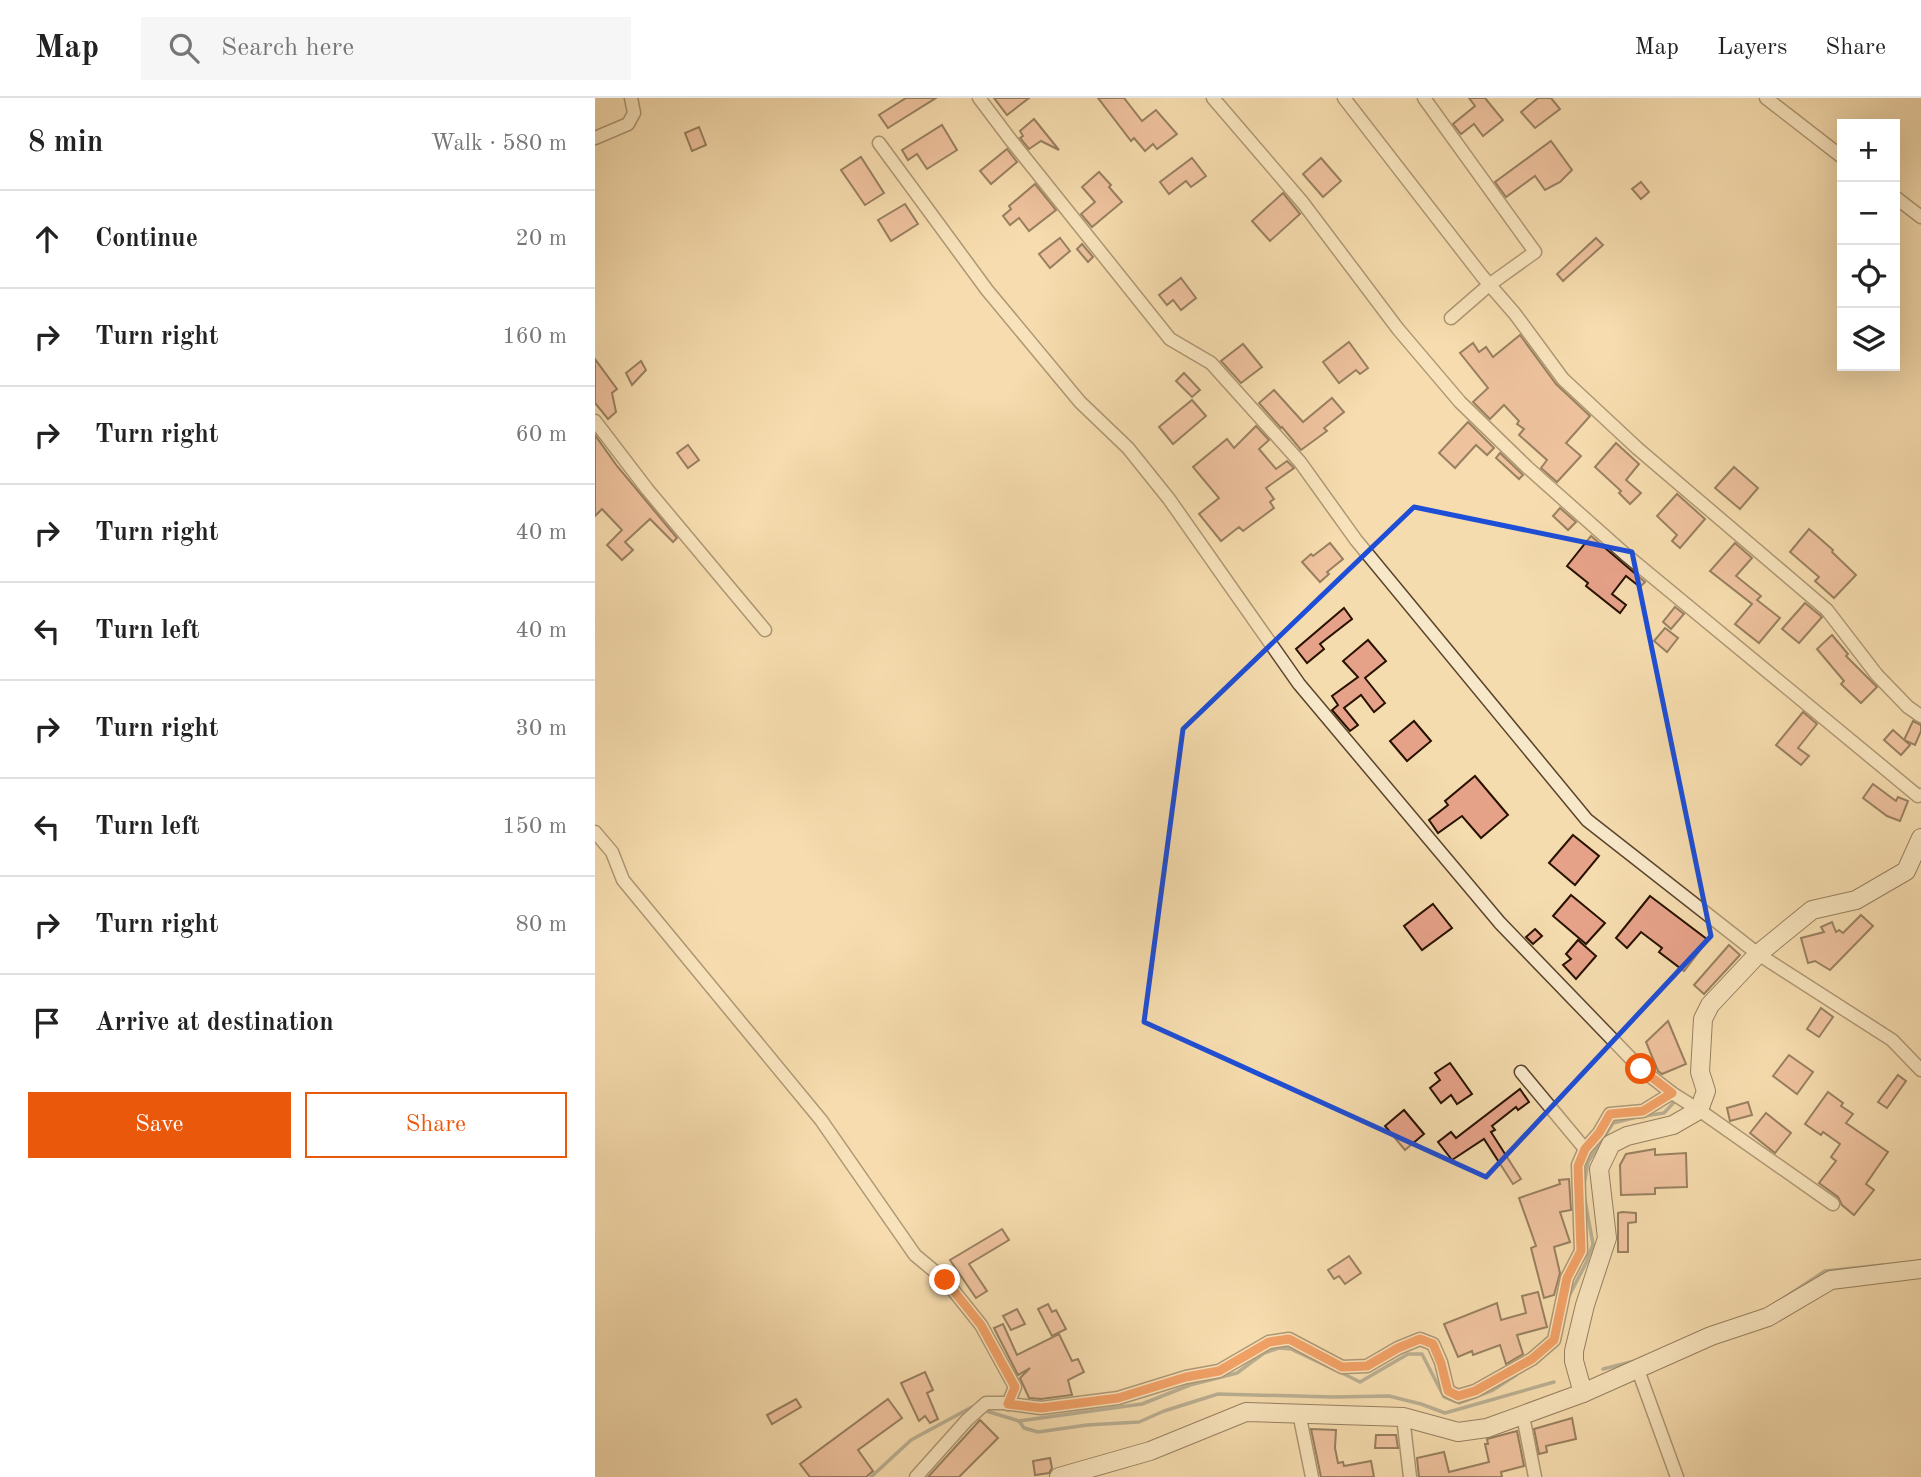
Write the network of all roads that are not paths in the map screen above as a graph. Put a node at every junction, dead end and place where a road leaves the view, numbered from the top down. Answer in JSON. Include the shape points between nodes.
{"nodes":[{"id":1,"x":631,"y":98,"type":"edge"},
{"id":2,"x":979,"y":98,"type":"edge"},
{"id":3,"x":1213,"y":98,"type":"edge"},
{"id":4,"x":1344,"y":98,"type":"edge"},
{"id":5,"x":1424,"y":98,"type":"edge"},
{"id":6,"x":1766,"y":98,"type":"edge"},
{"id":7,"x":595,"y":138,"type":"edge"},
{"id":8,"x":879,"y":143,"type":"dead end"},
{"id":9,"x":1837,"y":153,"type":"edge"},
{"id":10,"x":1900,"y":201,"type":"edge"},
{"id":11,"x":1921,"y":217,"type":"edge"},
{"id":12,"x":1489,"y":285,"type":"junction"},
{"id":13,"x":1451,"y":317,"type":"dead end"},
{"id":14,"x":595,"y":421,"type":"edge"},
{"id":15,"x":765,"y":630,"type":"dead end"},
{"id":16,"x":1921,"y":716,"type":"edge"},
{"id":17,"x":1921,"y":795,"type":"edge"},
{"id":18,"x":595,"y":832,"type":"edge"},
{"id":19,"x":1921,"y":838,"type":"edge"},
{"id":20,"x":1758,"y":954,"type":"junction"},
{"id":21,"x":1921,"y":1070,"type":"edge"},
{"id":22,"x":1521,"y":1072,"type":"dead end"},
{"id":23,"x":1672,"y":1093,"type":"junction"},
{"id":24,"x":1699,"y":1110,"type":"junction"},
{"id":25,"x":1585,"y":1149,"type":"junction"},
{"id":26,"x":1833,"y":1204,"type":"dead end"},
{"id":27,"x":1921,"y":1269,"type":"edge"},
{"id":28,"x":1638,"y":1370,"type":"junction"},
{"id":29,"x":1583,"y":1393,"type":"junction"},
{"id":30,"x":1008,"y":1404,"type":"junction"},
{"id":31,"x":1299,"y":1413,"type":"junction"},
{"id":32,"x":1523,"y":1416,"type":"junction"},
{"id":33,"x":1403,"y":1418,"type":"junction"},
{"id":34,"x":1092,"y":1472,"type":"edge"},
{"id":35,"x":916,"y":1477,"type":"edge"},
{"id":36,"x":1059,"y":1477,"type":"edge"},
{"id":37,"x":1312,"y":1477,"type":"edge"},
{"id":38,"x":1411,"y":1477,"type":"edge"},
{"id":39,"x":1535,"y":1477,"type":"edge"},
{"id":40,"x":1677,"y":1477,"type":"edge"}],
"edges":[{"from":1,"to":7,"type":"street","via":[[634,113],[628,124]]},
{"from":2,"to":20,"type":"street","via":[[1170,339],[1211,363],[1300,462],[1356,540],[1587,820]]},
{"from":3,"to":17,"type":"street","via":[[1303,203],[1460,402],[1625,554]]},
{"from":4,"to":12,"type":"street"},
{"from":5,"to":12,"type":"street","via":[[1535,252]]},
{"from":6,"to":9,"type":"street"},
{"from":8,"to":23,"type":"street","via":[[987,290],[1169,499],[1307,694],[1500,923],[1641,1069]]},
{"from":10,"to":11,"type":"street"},
{"from":12,"to":13,"type":"street"},
{"from":12,"to":16,"type":"street","via":[[1563,379],[1827,610],[1877,676]]},
{"from":14,"to":15,"type":"street"},
{"from":18,"to":30,"type":"street","via":[[613,852],[623,880],[821,1120],[915,1255],[945,1280],[981,1325],[1015,1387]]},
{"from":19,"to":20,"type":"street","via":[[1906,872],[1856,900],[1812,910]]},
{"from":20,"to":21,"type":"street","via":[[1892,1040]]},
{"from":20,"to":24,"type":"street","via":[[1710,1005],[1703,1019],[1700,1072],[1706,1091]]},
{"from":22,"to":25,"type":"street"},
{"from":23,"to":24,"type":"street"},
{"from":23,"to":25,"type":"street","via":[[1643,1111],[1610,1114]]},
{"from":24,"to":26,"type":"street"},
{"from":24,"to":29,"type":"street","via":[[1673,1125],[1611,1144],[1599,1169],[1607,1238],[1574,1351]]},
{"from":25,"to":30,"type":"street","via":[[1578,1166],[1581,1251],[1567,1278],[1554,1340],[1532,1359],[1475,1391],[1458,1396],[1448,1391],[1433,1344],[1420,1339],[1367,1366],[1342,1367],[1289,1339],[1269,1342],[1219,1371],[1118,1398],[1041,1408]]},
{"from":27,"to":28,"type":"street","via":[[1831,1280],[1768,1317],[1711,1336]]},
{"from":28,"to":29,"type":"street"},
{"from":28,"to":40,"type":"street"},
{"from":29,"to":32,"type":"street"},
{"from":30,"to":35,"type":"street","via":[[986,1403]]},
{"from":31,"to":33,"type":"street"},
{"from":31,"to":34,"type":"street","via":[[1246,1412]]},
{"from":31,"to":37,"type":"street"},
{"from":32,"to":33,"type":"street","via":[[1458,1432]]},
{"from":32,"to":39,"type":"street"},
{"from":33,"to":38,"type":"street"},
{"from":34,"to":36,"type":"street"}]}
